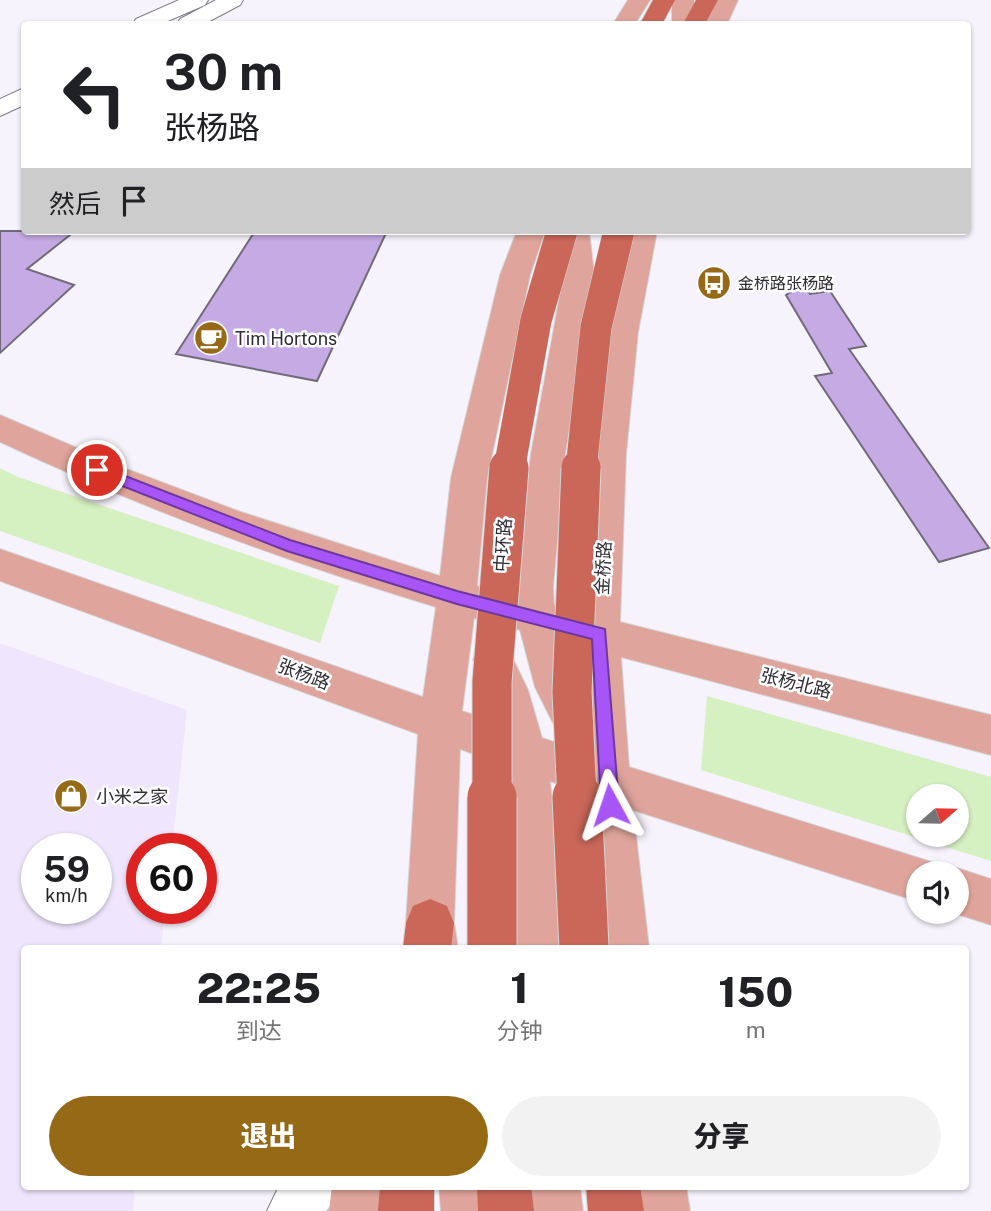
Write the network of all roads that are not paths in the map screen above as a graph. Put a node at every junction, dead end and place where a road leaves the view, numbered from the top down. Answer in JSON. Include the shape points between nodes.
{"nodes":[{"id":1,"x":197,"y":0,"type":"edge"},
{"id":2,"x":232,"y":0,"type":"edge"},
{"id":3,"x":639,"y":0,"type":"edge"},
{"id":4,"x":664,"y":0,"type":"edge"},
{"id":5,"x":683,"y":0,"type":"edge"},
{"id":6,"x":707,"y":0,"type":"edge"},
{"id":7,"x":727,"y":0,"type":"edge"},
{"id":8,"x":151,"y":21,"type":"edge"},
{"id":9,"x":194,"y":21,"type":"edge"},
{"id":10,"x":626,"y":21,"type":"edge"},
{"id":11,"x":653,"y":21,"type":"edge"},
{"id":12,"x":683,"y":21,"type":"edge"},
{"id":13,"x":696,"y":21,"type":"edge"},
{"id":14,"x":717,"y":21,"type":"edge"},
{"id":15,"x":21,"y":97,"type":"edge"},
{"id":16,"x":0,"y":109,"type":"edge"},
{"id":17,"x":21,"y":116,"type":"edge"},
{"id":18,"x":0,"y":128,"type":"edge"},
{"id":19,"x":530,"y":235,"type":"edge"},
{"id":20,"x":561,"y":235,"type":"edge"},
{"id":21,"x":575,"y":235,"type":"edge"},
{"id":22,"x":618,"y":235,"type":"edge"},
{"id":23,"x":642,"y":235,"type":"edge"},
{"id":24,"x":0,"y":428,"type":"edge"},
{"id":25,"x":0,"y":565,"type":"edge"},
{"id":26,"x":457,"y":597,"type":"junction"},
{"id":27,"x":536,"y":618,"type":"junction"},
{"id":28,"x":600,"y":634,"type":"junction"},
{"id":29,"x":440,"y":720,"type":"junction"},
{"id":30,"x":991,"y":735,"type":"edge"},
{"id":31,"x":524,"y":751,"type":"junction"},
{"id":32,"x":608,"y":781,"type":"junction"},
{"id":33,"x":906,"y":875,"type":"edge"},
{"id":34,"x":969,"y":895,"type":"edge"},
{"id":35,"x":991,"y":902,"type":"edge"},
{"id":36,"x":428,"y":942,"type":"edge"},
{"id":37,"x":492,"y":945,"type":"edge"},
{"id":38,"x":537,"y":945,"type":"edge"},
{"id":39,"x":584,"y":945,"type":"edge"},
{"id":40,"x":625,"y":945,"type":"edge"},
{"id":41,"x":309,"y":1190,"type":"edge"},
{"id":42,"x":359,"y":1190,"type":"edge"},
{"id":43,"x":407,"y":1190,"type":"edge"},
{"id":44,"x":466,"y":1190,"type":"edge"},
{"id":45,"x":504,"y":1190,"type":"edge"},
{"id":46,"x":554,"y":1190,"type":"edge"},
{"id":47,"x":613,"y":1190,"type":"edge"},
{"id":48,"x":659,"y":1190,"type":"edge"},
{"id":49,"x":295,"y":1211,"type":"edge"},
{"id":50,"x":357,"y":1211,"type":"edge"},
{"id":51,"x":406,"y":1211,"type":"edge"},
{"id":52,"x":469,"y":1211,"type":"edge"},
{"id":53,"x":506,"y":1211,"type":"edge"},
{"id":54,"x":555,"y":1211,"type":"edge"},
{"id":55,"x":616,"y":1211,"type":"edge"},
{"id":56,"x":662,"y":1211,"type":"edge"}],
"edges":[{"from":1,"to":8,"type":"lane"},
{"from":2,"to":9,"type":"lane"},
{"from":3,"to":10,"type":"main road"},
{"from":4,"to":11,"type":"highway"},
{"from":5,"to":12,"type":"main road"},
{"from":6,"to":13,"type":"highway"},
{"from":7,"to":14,"type":"main road"},
{"from":15,"to":16,"type":"lane"},
{"from":17,"to":18,"type":"lane"},
{"from":19,"to":26,"type":"main road","via":[[515,275],[469,478]]},
{"from":20,"to":37,"type":"highway","name":"中环路","bridge":true,"via":[[536,320],[508,476],[492,682]]},
{"from":21,"to":27,"type":"main road","via":[[579,273],[548,454],[534,587]]},
{"from":22,"to":39,"type":"highway","bridge":true,"via":[[596,327],[579,486],[572,692]]},
{"from":23,"to":28,"type":"main road","name":"金桥路","via":[[622,332],[608,454]]},
{"from":24,"to":26,"type":"main road","via":[[287,545]]},
{"from":25,"to":29,"type":"main road","name":"张杨路"},
{"from":26,"to":27,"type":"main road"},
{"from":26,"to":29,"type":"main road"},
{"from":26,"to":31,"type":"main road","via":[[502,675]]},
{"from":27,"to":28,"type":"main road"},
{"from":27,"to":32,"type":"main road","via":[[555,687]]},
{"from":28,"to":30,"type":"main road","name":"张杨北路"},
{"from":28,"to":32,"type":"main road","name":"金桥路"},
{"from":29,"to":31,"type":"main road","name":"张杨路"},
{"from":29,"to":36,"type":"main road"},
{"from":31,"to":32,"type":"main road","name":"张杨路"},
{"from":31,"to":38,"type":"main road","via":[[533,831]]},
{"from":32,"to":33,"type":"main road"},
{"from":32,"to":40,"type":"main road","name":"金桥路"},
{"from":34,"to":35,"type":"main road"},
{"from":41,"to":49,"type":"lane"},
{"from":42,"to":50,"type":"main road"},
{"from":43,"to":51,"type":"highway"},
{"from":44,"to":52,"type":"main road"},
{"from":45,"to":53,"type":"highway"},
{"from":46,"to":54,"type":"main road"},
{"from":47,"to":55,"type":"highway"},
{"from":48,"to":56,"type":"main road"}]}
